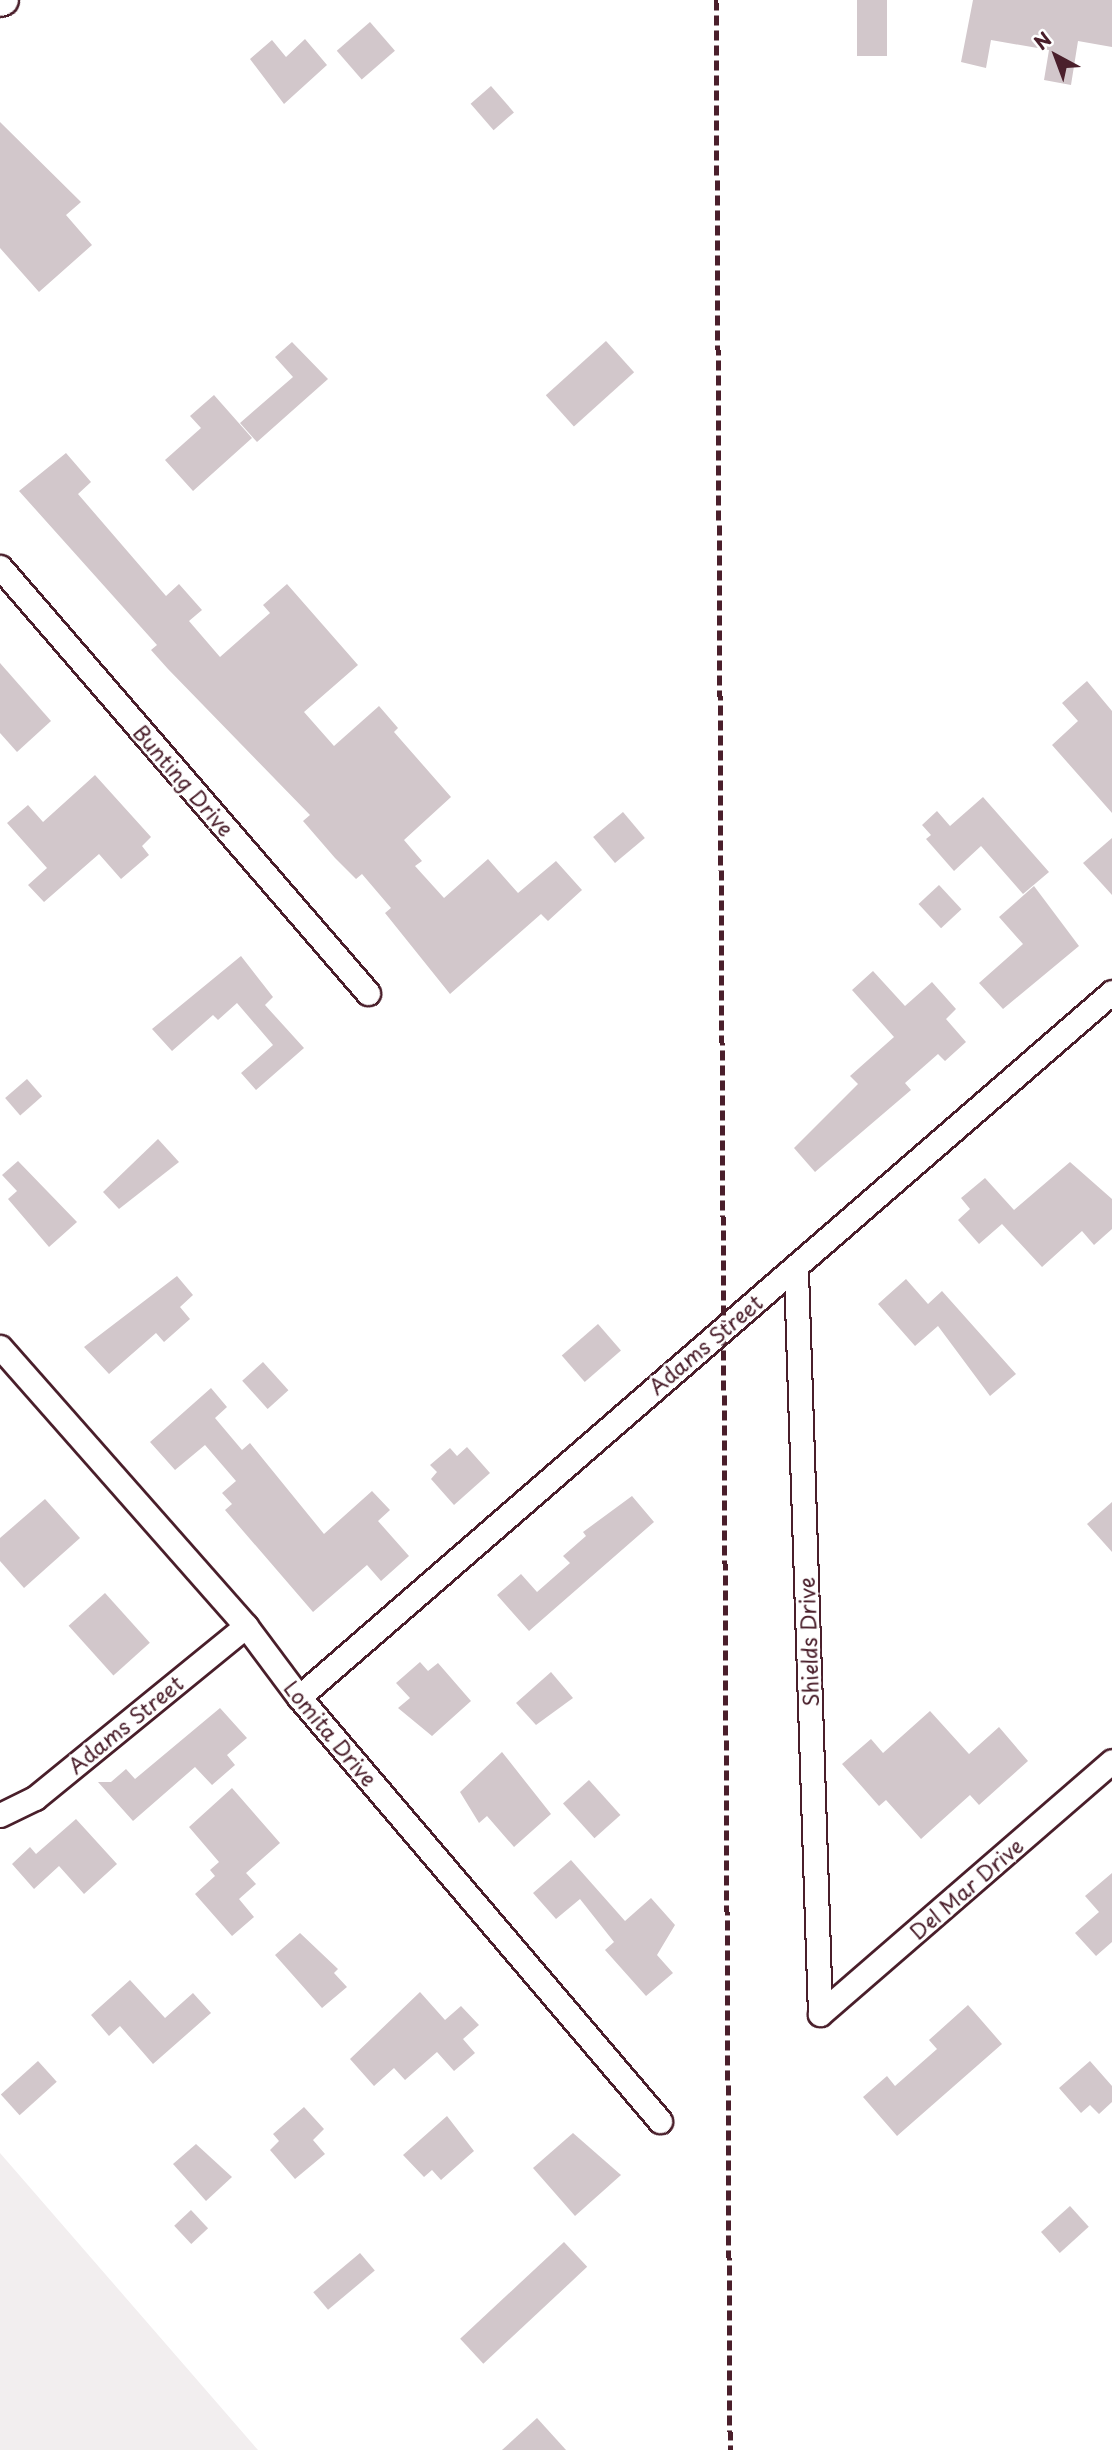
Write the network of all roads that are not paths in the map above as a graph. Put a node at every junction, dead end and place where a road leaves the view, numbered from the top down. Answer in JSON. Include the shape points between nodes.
{"nodes":[{"id":1,"x":0,"y":567,"type":"edge"},
{"id":2,"x":1112,"y":992,"type":"edge"},
{"id":3,"x":368,"y":993,"type":"dead end"},
{"id":4,"x":796,"y":1271,"type":"junction"},
{"id":5,"x":0,"y":1347,"type":"edge"},
{"id":6,"x":246,"y":1626,"type":"junction"},
{"id":7,"x":299,"y":1697,"type":"junction"},
{"id":8,"x":1112,"y":1761,"type":"edge"},
{"id":9,"x":0,"y":1815,"type":"edge"},
{"id":10,"x":820,"y":2014,"type":"joint"},
{"id":11,"x":660,"y":2121,"type":"dead end"}],
"edges":[{"from":1,"to":3,"type":"street","name":"Bunting Drive"},
{"from":2,"to":4,"type":"street","name":"Adams Street"},
{"from":4,"to":7,"type":"street","name":"Adams Street","via":[[723,1325]]},
{"from":4,"to":10,"type":"street","name":"Shields Drive"},
{"from":5,"to":6,"type":"street","name":"Lomita Drive"},
{"from":6,"to":7,"type":"street","name":"Lomita Drive"},
{"from":6,"to":9,"type":"street","name":"Adams Street","via":[[35,1798]]},
{"from":7,"to":11,"type":"street","name":"Lomita Drive"},
{"from":8,"to":10,"type":"street","name":"Del Mar Drive"}]}
